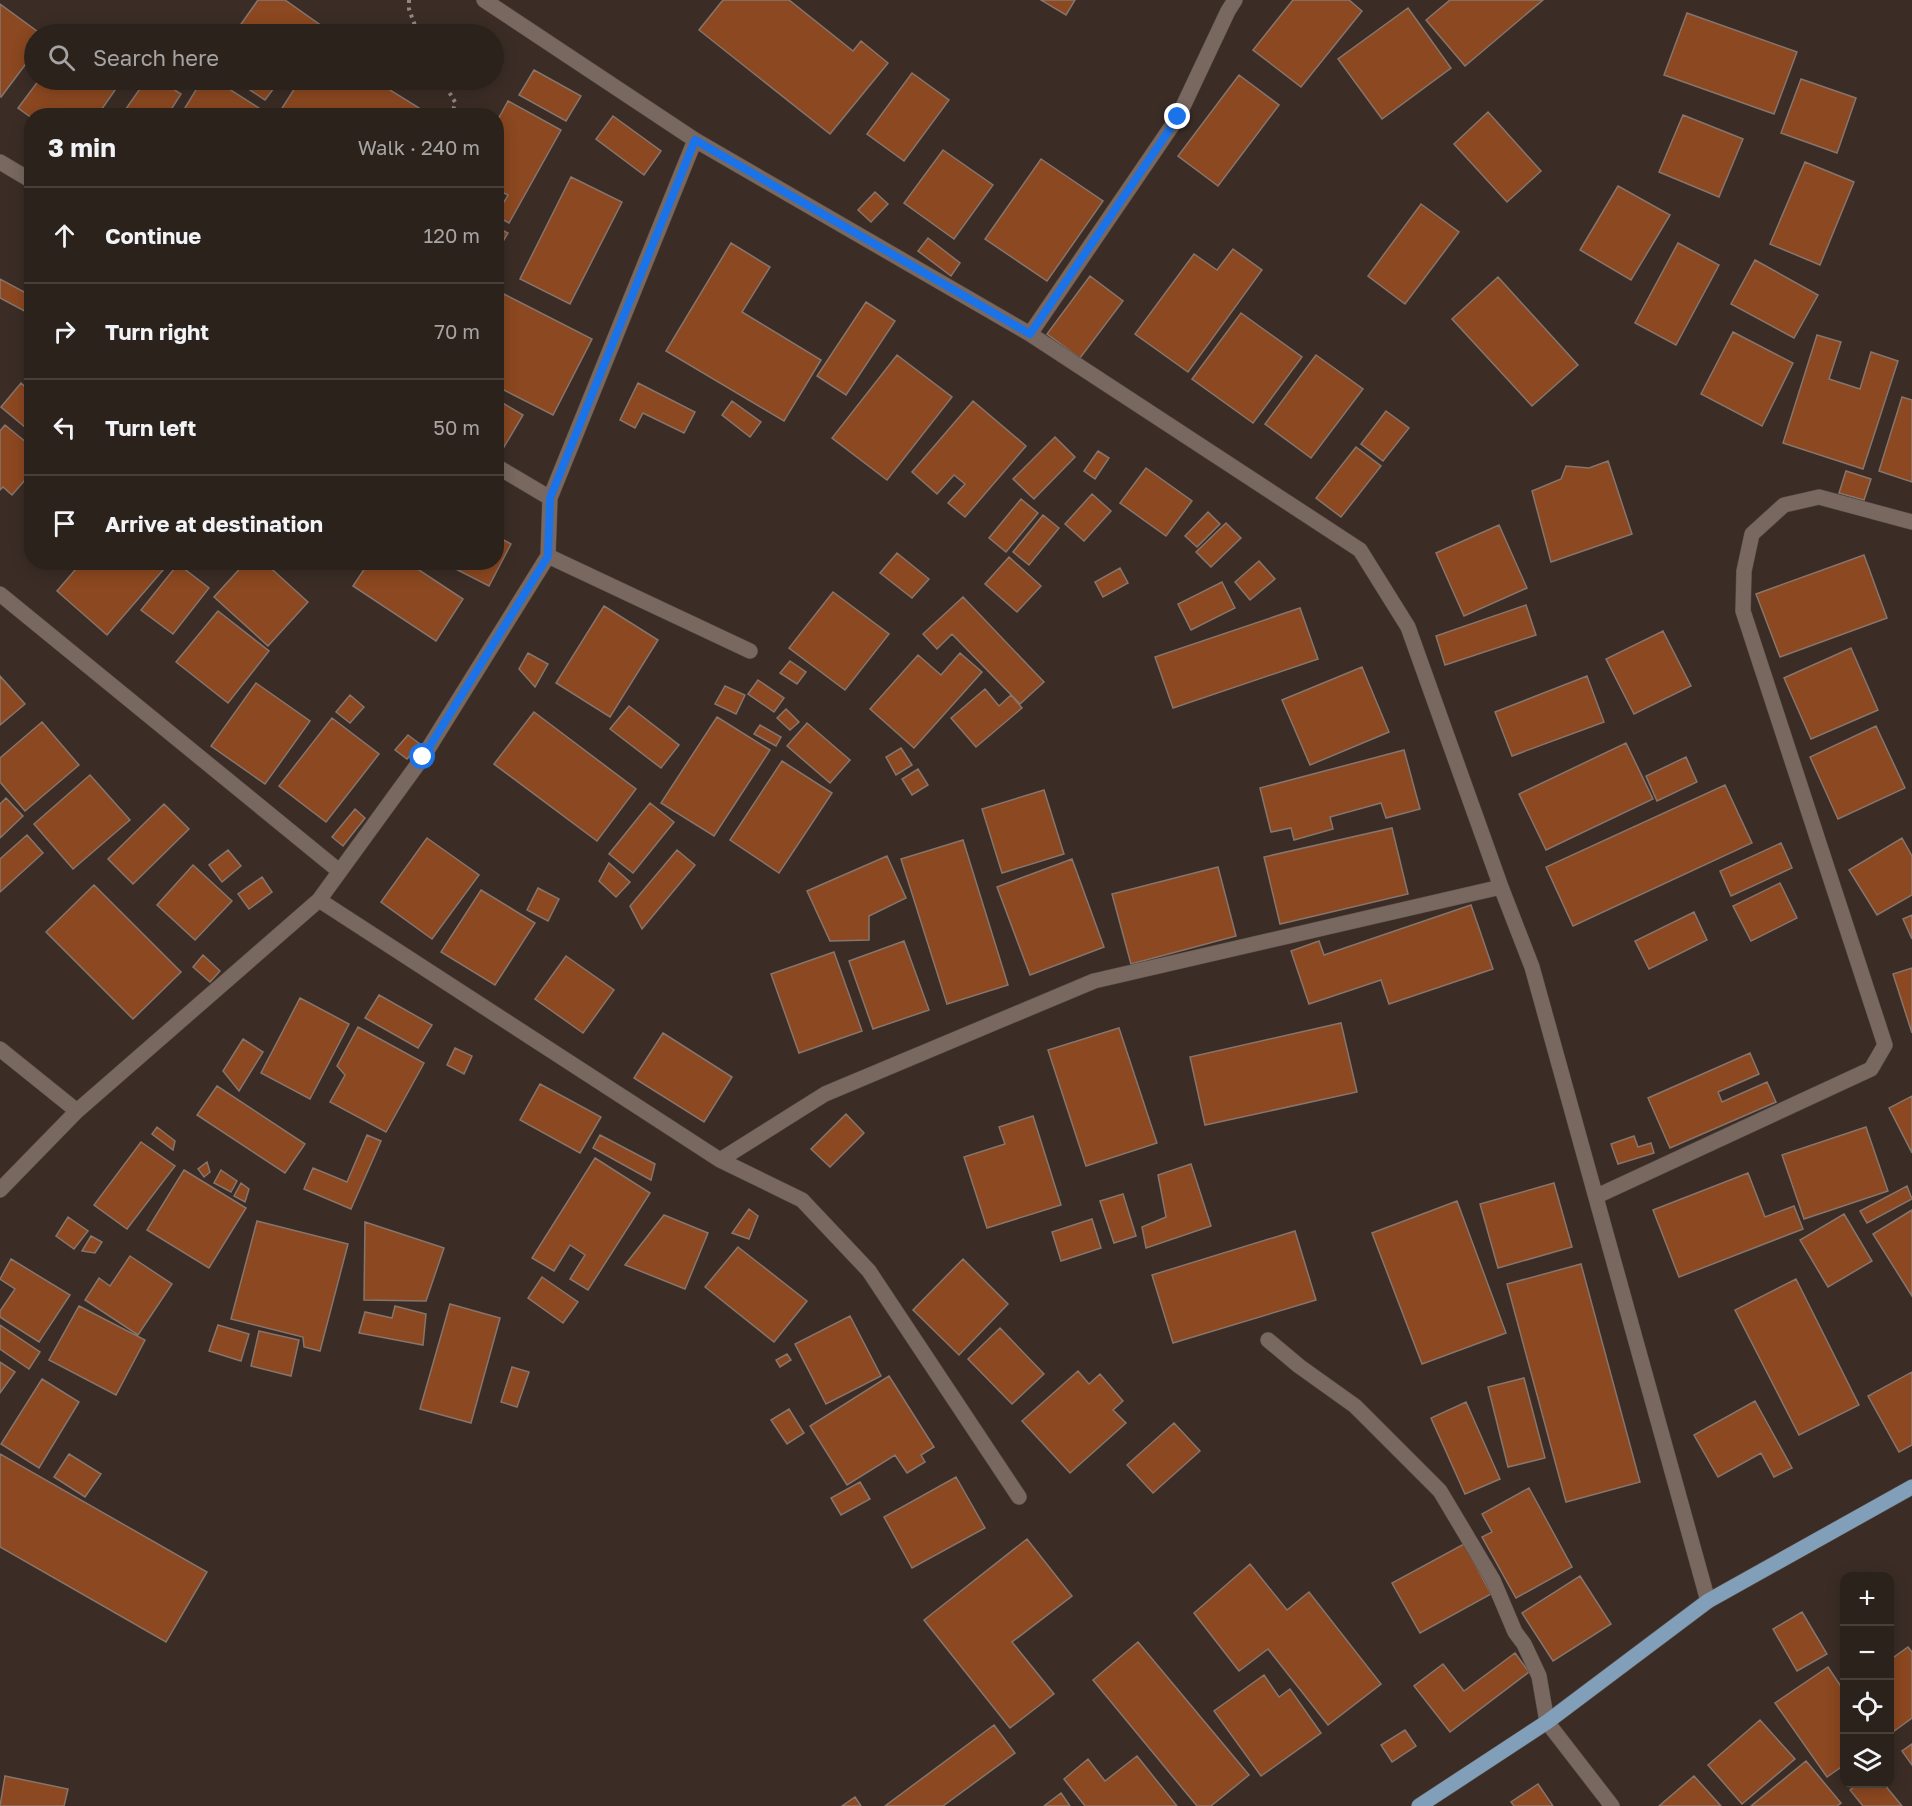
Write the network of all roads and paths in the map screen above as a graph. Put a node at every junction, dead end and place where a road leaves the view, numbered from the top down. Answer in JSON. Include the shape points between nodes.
{"nodes":[{"id":1,"x":409,"y":0,"type":"edge"},
{"id":2,"x":484,"y":0,"type":"edge"},
{"id":3,"x":1235,"y":0,"type":"edge"},
{"id":4,"x":414,"y":24,"type":"edge"},
{"id":5,"x":447,"y":90,"type":"edge"},
{"id":6,"x":454,"y":108,"type":"edge"},
{"id":7,"x":695,"y":140,"type":"junction"},
{"id":8,"x":0,"y":162,"type":"edge"},
{"id":9,"x":24,"y":176,"type":"edge"},
{"id":10,"x":1030,"y":334,"type":"junction"},
{"id":11,"x":504,"y":471,"type":"edge"},
{"id":12,"x":550,"y":498,"type":"junction"},
{"id":13,"x":1912,"y":522,"type":"edge"},
{"id":14,"x":548,"y":556,"type":"junction"},
{"id":15,"x":0,"y":594,"type":"edge"},
{"id":16,"x":750,"y":651,"type":"dead end"},
{"id":17,"x":339,"y":871,"type":"junction"},
{"id":18,"x":1501,"y":887,"type":"junction"},
{"id":19,"x":319,"y":900,"type":"junction"},
{"id":20,"x":0,"y":1049,"type":"edge"},
{"id":21,"x":77,"y":1111,"type":"junction"},
{"id":22,"x":720,"y":1160,"type":"junction"},
{"id":23,"x":0,"y":1190,"type":"edge"},
{"id":24,"x":1597,"y":1196,"type":"junction"},
{"id":25,"x":1268,"y":1340,"type":"dead end"},
{"id":26,"x":1912,"y":1487,"type":"edge"},
{"id":27,"x":1019,"y":1497,"type":"dead end"},
{"id":28,"x":1708,"y":1601,"type":"junction"},
{"id":29,"x":1547,"y":1722,"type":"junction"},
{"id":30,"x":1419,"y":1806,"type":"edge"},
{"id":31,"x":1612,"y":1806,"type":"edge"}],
"edges":[{"from":1,"to":4,"type":"path"},
{"from":2,"to":7,"type":"street"},
{"from":3,"to":10,"type":"street","via":[[1178,117]]},
{"from":5,"to":6,"type":"path","via":[[455,102]]},
{"from":7,"to":10,"type":"street"},
{"from":7,"to":12,"type":"street"},
{"from":8,"to":9,"type":"street"},
{"from":10,"to":18,"type":"street","via":[[1360,550],[1408,627]]},
{"from":11,"to":12,"type":"street"},
{"from":12,"to":14,"type":"street"},
{"from":13,"to":24,"type":"street","via":[[1819,497],[1784,505],[1752,534],[1744,571],[1743,611],[1885,1045],[1871,1069]]},
{"from":14,"to":16,"type":"street"},
{"from":14,"to":17,"type":"street","via":[[423,757]]},
{"from":15,"to":17,"type":"street"},
{"from":17,"to":19,"type":"street"},
{"from":18,"to":22,"type":"street","via":[[1094,981],[825,1094]]},
{"from":18,"to":24,"type":"street","via":[[1532,967]]},
{"from":19,"to":21,"type":"street"},
{"from":19,"to":22,"type":"street"},
{"from":20,"to":21,"type":"street"},
{"from":21,"to":23,"type":"street"},
{"from":22,"to":27,"type":"street","via":[[802,1200],[869,1271]]},
{"from":24,"to":28,"type":"street"},
{"from":25,"to":29,"type":"street","via":[[1355,1406],[1440,1491],[1493,1580],[1534,1665]]},
{"from":26,"to":28,"type":"main road"},
{"from":28,"to":29,"type":"main road"},
{"from":29,"to":30,"type":"main road"},
{"from":29,"to":31,"type":"street"}]}
